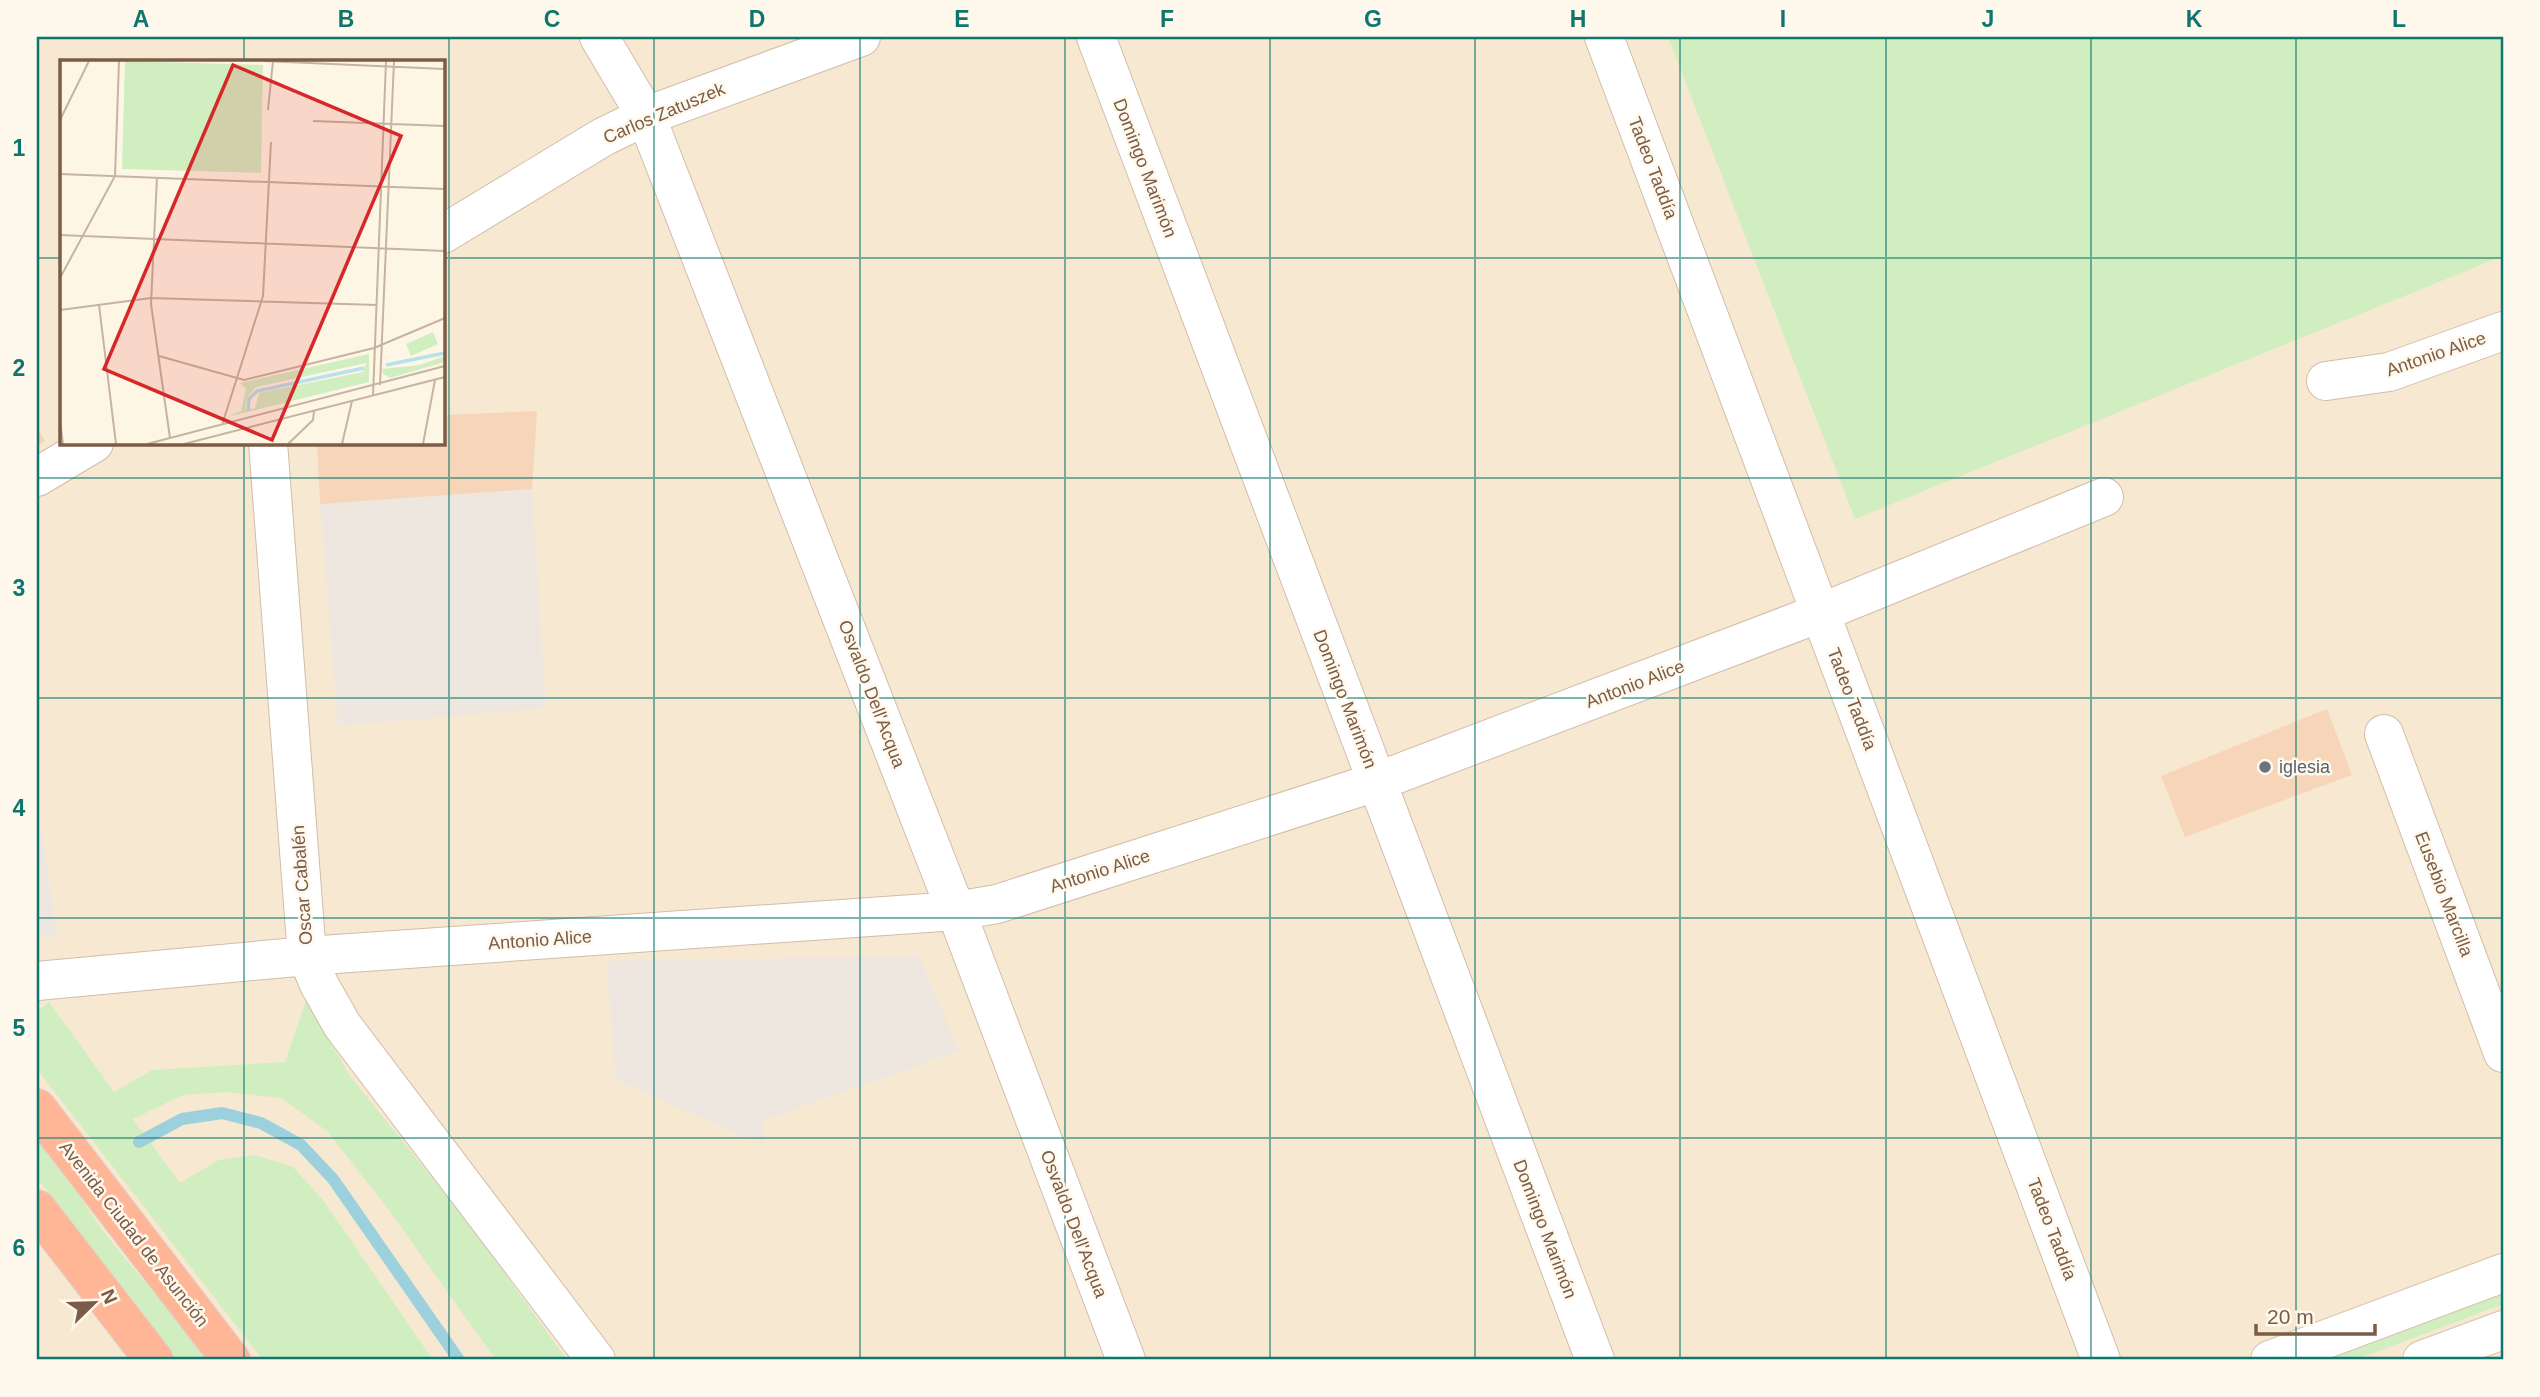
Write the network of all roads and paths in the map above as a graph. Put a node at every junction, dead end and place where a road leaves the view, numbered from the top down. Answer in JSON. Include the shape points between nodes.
{"nodes":[{"id":1,"x":599,"y":37,"type":"edge"},
{"id":2,"x":861,"y":37,"type":"edge"},
{"id":3,"x":1096,"y":37,"type":"edge"},
{"id":4,"x":1604,"y":37,"type":"edge"},
{"id":5,"x":646,"y":116,"type":"junction"},
{"id":6,"x":444,"y":233,"type":"edge"},
{"id":7,"x":2503,"y":331,"type":"edge"},
{"id":8,"x":2326,"y":381,"type":"dead end"},
{"id":9,"x":92,"y":444,"type":"edge"},
{"id":10,"x":268,"y":444,"type":"edge"},
{"id":11,"x":37,"y":477,"type":"edge"},
{"id":12,"x":2104,"y":497,"type":"dead end"},
{"id":13,"x":1820,"y":613,"type":"junction"},
{"id":14,"x":2384,"y":734,"type":"dead end"},
{"id":15,"x":1376,"y":782,"type":"junction"},
{"id":16,"x":956,"y":911,"type":"junction"},
{"id":17,"x":307,"y":956,"type":"junction"},
{"id":18,"x":37,"y":981,"type":"edge"},
{"id":19,"x":2503,"y":1053,"type":"edge"},
{"id":20,"x":37,"y":1108,"type":"edge"},
{"id":21,"x":37,"y":1209,"type":"edge"},
{"id":22,"x":2503,"y":1273,"type":"edge"},
{"id":23,"x":2503,"y":1330,"type":"edge"},
{"id":24,"x":154,"y":1360,"type":"edge"},
{"id":25,"x":231,"y":1360,"type":"edge"},
{"id":26,"x":596,"y":1360,"type":"edge"},
{"id":27,"x":1126,"y":1360,"type":"edge"},
{"id":28,"x":1595,"y":1360,"type":"edge"},
{"id":29,"x":2101,"y":1360,"type":"edge"},
{"id":30,"x":2270,"y":1360,"type":"edge"},
{"id":31,"x":2423,"y":1360,"type":"edge"}],
"edges":[{"from":1,"to":5,"type":"street","name":"Osvaldo Dell'Acqua"},
{"from":2,"to":5,"type":"street","name":"Carlos Zatuszek"},
{"from":3,"to":15,"type":"street","name":"Domingo Marimón"},
{"from":4,"to":13,"type":"street","name":"Tadeo Taddía"},
{"from":5,"to":6,"type":"street","name":"Carlos Zatuszek","via":[[603,136]]},
{"from":5,"to":16,"type":"street","name":"Osvaldo Dell'Acqua"},
{"from":7,"to":8,"type":"street","name":"Antonio Alice","via":[[2389,372]]},
{"from":9,"to":11,"type":"street"},
{"from":10,"to":17,"type":"street","name":"Oscar Cabalén"},
{"from":12,"to":13,"type":"street","name":"Antonio Alice"},
{"from":13,"to":15,"type":"street","name":"Antonio Alice"},
{"from":13,"to":29,"type":"street","name":"Tadeo Taddía"},
{"from":14,"to":19,"type":"street","name":"Eusebio Marcilla"},
{"from":15,"to":16,"type":"street","name":"Antonio Alice","via":[[997,904]]},
{"from":15,"to":28,"type":"street","name":"Domingo Marimón"},
{"from":16,"to":17,"type":"street","name":"Antonio Alice"},
{"from":16,"to":27,"type":"street","name":"Osvaldo Dell'Acqua"},
{"from":17,"to":18,"type":"street","name":"Antonio Alice"},
{"from":17,"to":26,"type":"street","name":"Oscar Cabalén","via":[[341,1025]]},
{"from":20,"to":25,"type":"highway","name":"Avenida Ciudad de Asunción"},
{"from":21,"to":24,"type":"highway"},
{"from":22,"to":30,"type":"street"},
{"from":23,"to":31,"type":"street"}]}
